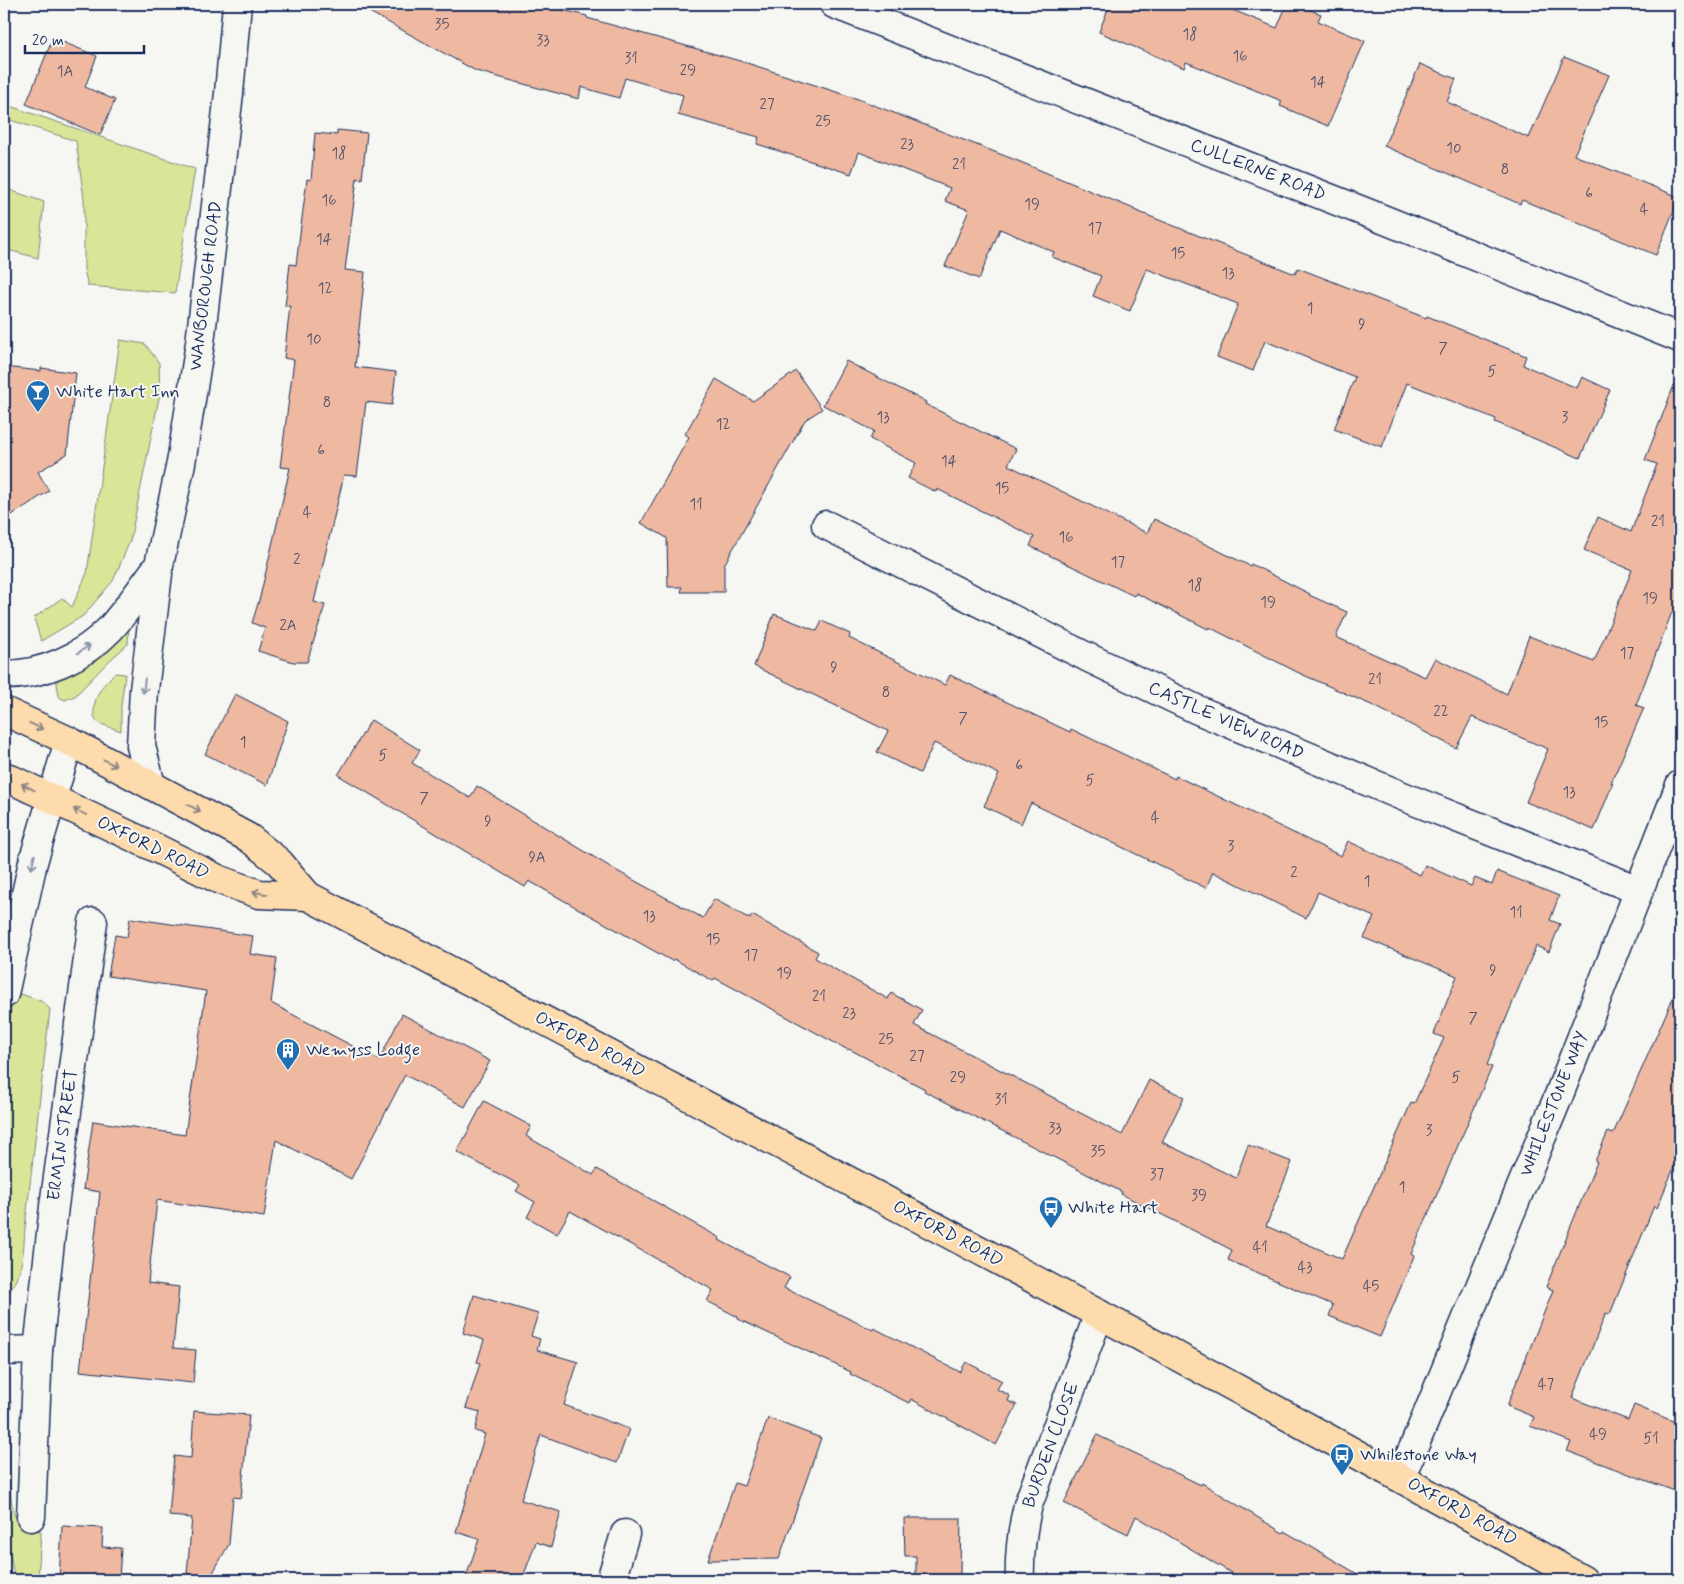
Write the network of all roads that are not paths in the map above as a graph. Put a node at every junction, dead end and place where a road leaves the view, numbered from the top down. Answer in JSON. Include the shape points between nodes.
{"nodes":[{"id":1,"x":237,"y":4,"type":"edge"},
{"id":2,"x":834,"y":4,"type":"edge"},
{"id":3,"x":1680,"y":338,"type":"edge"},
{"id":4,"x":826,"y":525,"type":"dead end"},
{"id":5,"x":159,"y":565,"type":"junction"},
{"id":6,"x":4,"y":675,"type":"edge"},
{"id":7,"x":4,"y":711,"type":"edge"},
{"id":8,"x":68,"y":741,"type":"junction"},
{"id":9,"x":4,"y":776,"type":"edge"},
{"id":10,"x":151,"y":785,"type":"junction"},
{"id":11,"x":1680,"y":785,"type":"edge"},
{"id":12,"x":52,"y":799,"type":"junction"},
{"id":13,"x":1638,"y":890,"type":"junction"},
{"id":14,"x":308,"y":896,"type":"junction"},
{"id":15,"x":93,"y":922,"type":"dead end"},
{"id":16,"x":4,"y":994,"type":"edge"},
{"id":17,"x":1099,"y":1314,"type":"junction"},
{"id":18,"x":38,"y":1350,"type":"junction"},
{"id":19,"x":4,"y":1351,"type":"edge"},
{"id":20,"x":1400,"y":1477,"type":"junction"},
{"id":21,"x":31,"y":1517,"type":"dead end"},
{"id":22,"x":625,"y":1534,"type":"dead end"},
{"id":23,"x":611,"y":1580,"type":"edge"},
{"id":24,"x":1020,"y":1580,"type":"edge"},
{"id":25,"x":1583,"y":1580,"type":"edge"}],
"edges":[{"from":1,"to":5,"type":"street","name":"WANBOROUGH ROAD","via":[[200,343],[181,463]]},
{"from":2,"to":3,"type":"street","name":"CULLERNE ROAD"},
{"from":4,"to":13,"type":"street","name":"CASTLE VIEW ROAD","via":[[1182,703]]},
{"from":6,"to":5,"type":"street","name":"WANBOROUGH ROAD","one_way":true,"via":[[41,670],[88,647],[109,630]]},
{"from":5,"to":10,"type":"street","name":"WANBOROUGH ROAD","one_way":true,"via":[[140,732],[142,755]]},
{"from":7,"to":8,"type":"main road","one_way":true},
{"from":8,"to":10,"type":"main road","name":"OXFORD ROAD","one_way":true},
{"from":8,"to":12,"type":"street"},
{"from":12,"to":9,"type":"main road","name":"OXFORD ROAD","one_way":true},
{"from":10,"to":14,"type":"main road","name":"OXFORD ROAD","one_way":true,"via":[[249,838],[279,862]]},
{"from":11,"to":13,"type":"street","name":"WHILESTONE WAY"},
{"from":14,"to":12,"type":"main road","name":"OXFORD ROAD","one_way":true,"via":[[259,894],[220,880]]},
{"from":12,"to":16,"type":"street","one_way":true,"via":[[33,862]]},
{"from":13,"to":20,"type":"street","name":"WHILESTONE WAY","via":[[1559,1095]]},
{"from":14,"to":17,"type":"main road","name":"OXFORD ROAD"},
{"from":15,"to":18,"type":"street","name":"ERMIN STREET"},
{"from":17,"to":20,"type":"main road","name":"OXFORD ROAD"},
{"from":17,"to":24,"type":"street","name":"BURDEN CLOSE","via":[[1028,1505],[1023,1527]]},
{"from":18,"to":19,"type":"street"},
{"from":18,"to":21,"type":"street","name":"ERMIN STREET"},
{"from":20,"to":25,"type":"main road","name":"OXFORD ROAD"},
{"from":22,"to":23,"type":"street"}]}
